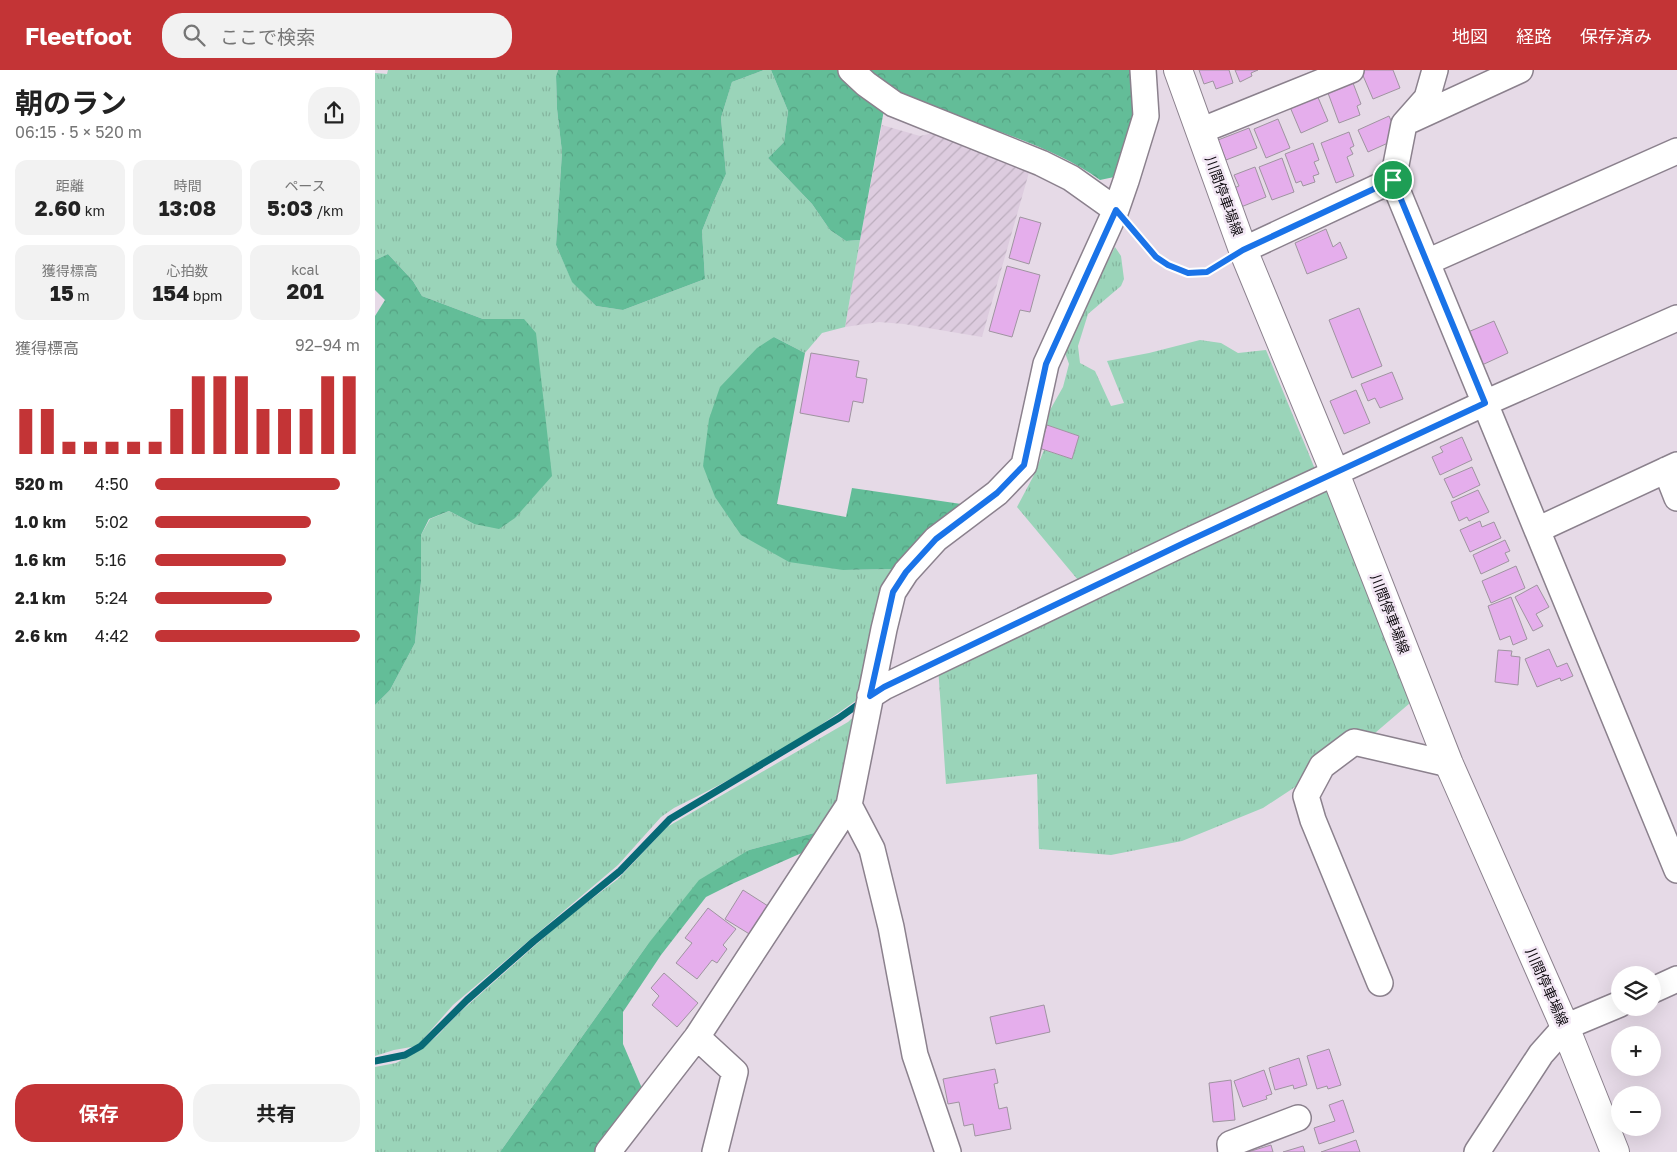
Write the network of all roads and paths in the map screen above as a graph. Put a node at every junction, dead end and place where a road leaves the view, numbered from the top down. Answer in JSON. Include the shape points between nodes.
{"nodes":[{"id":1,"x":851,"y":70,"type":"edge"},
{"id":2,"x":1143,"y":70,"type":"edge"},
{"id":3,"x":1178,"y":70,"type":"edge"},
{"id":4,"x":1351,"y":70,"type":"edge"},
{"id":5,"x":1435,"y":70,"type":"edge"},
{"id":6,"x":1520,"y":70,"type":"edge"},
{"id":7,"x":1404,"y":124,"type":"junction"},
{"id":8,"x":1200,"y":131,"type":"junction"},
{"id":9,"x":1677,"y":151,"type":"edge"},
{"id":10,"x":1393,"y":180,"type":"junction"},
{"id":11,"x":1116,"y":210,"type":"junction"},
{"id":12,"x":1243,"y":250,"type":"junction"},
{"id":13,"x":1427,"y":262,"type":"junction"},
{"id":14,"x":1677,"y":318,"type":"edge"},
{"id":15,"x":1485,"y":403,"type":"junction"},
{"id":16,"x":1671,"y":468,"type":"edge"},
{"id":17,"x":1335,"y":473,"type":"junction"},
{"id":18,"x":1677,"y":498,"type":"edge"},
{"id":19,"x":1537,"y":530,"type":"junction"},
{"id":20,"x":870,"y":696,"type":"junction"},
{"id":21,"x":1449,"y":764,"type":"junction"},
{"id":22,"x":849,"y":805,"type":"junction"},
{"id":23,"x":1677,"y":870,"type":"edge"},
{"id":24,"x":1677,"y":979,"type":"edge"},
{"id":25,"x":1380,"y":983,"type":"dead end"},
{"id":26,"x":1661,"y":986,"type":"edge"},
{"id":27,"x":1611,"y":1008,"type":"edge"},
{"id":28,"x":1565,"y":1027,"type":"junction"},
{"id":29,"x":697,"y":1037,"type":"junction"},
{"id":30,"x":1298,"y":1118,"type":"dead end"},
{"id":31,"x":608,"y":1152,"type":"edge"},
{"id":32,"x":715,"y":1152,"type":"edge"},
{"id":33,"x":948,"y":1152,"type":"edge"},
{"id":34,"x":1231,"y":1152,"type":"edge"},
{"id":35,"x":1477,"y":1152,"type":"edge"},
{"id":36,"x":1615,"y":1152,"type":"edge"}],
"edges":[{"from":1,"to":11,"type":"street","via":[[894,104],[1041,163],[1071,178]]},
{"from":2,"to":11,"type":"street","via":[[1146,116]]},
{"from":3,"to":8,"type":"main road","name":"川間停車場線"},
{"from":4,"to":8,"type":"street"},
{"from":5,"to":7,"type":"street","via":[[1427,98]]},
{"from":6,"to":7,"type":"street"},
{"from":7,"to":10,"type":"street"},
{"from":8,"to":12,"type":"main road","name":"川間停車場線"},
{"from":9,"to":13,"type":"street"},
{"from":10,"to":12,"type":"street"},
{"from":10,"to":13,"type":"street"},
{"from":11,"to":12,"type":"path","via":[[1156,257],[1188,273],[1207,272]]},
{"from":11,"to":20,"type":"street","via":[[1046,364],[1024,465],[997,493],[936,539],[906,572],[893,592]]},
{"from":12,"to":17,"type":"main road","name":"川間停車場線"},
{"from":13,"to":15,"type":"street"},
{"from":14,"to":15,"type":"street"},
{"from":15,"to":17,"type":"street"},
{"from":15,"to":19,"type":"street"},
{"from":16,"to":18,"type":"street"},
{"from":16,"to":19,"type":"street"},
{"from":17,"to":20,"type":"street","via":[[1166,551]]},
{"from":17,"to":21,"type":"main road","name":"川間停車場線"},
{"from":19,"to":23,"type":"street"},
{"from":20,"to":22,"type":"street"},
{"from":21,"to":25,"type":"street","via":[[1354,742],[1322,766],[1306,796]]},
{"from":21,"to":28,"type":"main road","name":"川間停車場線"},
{"from":22,"to":29,"type":"street"},
{"from":22,"to":33,"type":"street","via":[[873,849],[915,1055]]},
{"from":24,"to":26,"type":"street"},
{"from":27,"to":28,"type":"street"},
{"from":28,"to":35,"type":"street","via":[[1541,1054]]},
{"from":28,"to":36,"type":"main road","name":"川間停車場線"},
{"from":29,"to":31,"type":"street"},
{"from":29,"to":32,"type":"street","via":[[735,1072]]},
{"from":30,"to":34,"type":"street","via":[[1230,1144]]}]}
